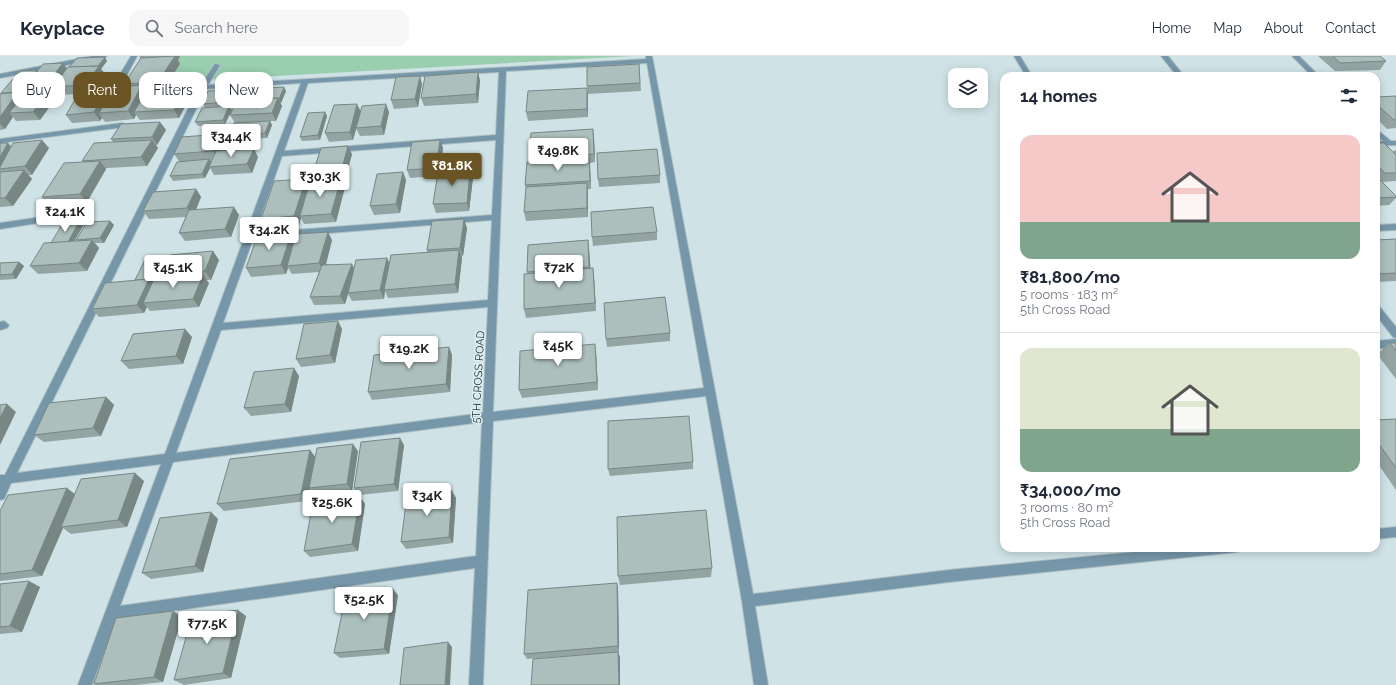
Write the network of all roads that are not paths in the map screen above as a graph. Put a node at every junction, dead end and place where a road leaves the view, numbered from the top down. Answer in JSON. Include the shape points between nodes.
{"nodes":[{"id":1,"x":104,"y":56,"type":"edge"},
{"id":2,"x":134,"y":56,"type":"edge"},
{"id":3,"x":1017,"y":56,"type":"edge"},
{"id":4,"x":1164,"y":56,"type":"edge"},
{"id":5,"x":1295,"y":56,"type":"edge"},
{"id":6,"x":650,"y":58,"type":"edge"},
{"id":7,"x":217,"y":65,"type":"dead end"},
{"id":8,"x":504,"y":70,"type":"junction"},
{"id":9,"x":125,"y":72,"type":"edge"},
{"id":10,"x":1027,"y":72,"type":"edge"},
{"id":11,"x":1178,"y":72,"type":"edge"},
{"id":12,"x":1312,"y":72,"type":"edge"},
{"id":13,"x":0,"y":76,"type":"edge"},
{"id":14,"x":207,"y":81,"type":"edge"},
{"id":15,"x":305,"y":81,"type":"junction"},
{"id":16,"x":207,"y":87,"type":"edge"},
{"id":17,"x":192,"y":108,"type":"edge"},
{"id":18,"x":122,"y":125,"type":"edge"},
{"id":19,"x":1380,"y":134,"type":"edge"},
{"id":20,"x":501,"y":137,"type":"junction"},
{"id":21,"x":0,"y":141,"type":"edge"},
{"id":22,"x":1392,"y":143,"type":"edge"},
{"id":23,"x":1380,"y":144,"type":"edge"},
{"id":24,"x":278,"y":154,"type":"junction"},
{"id":25,"x":497,"y":217,"type":"junction"},
{"id":26,"x":48,"y":219,"type":"dead end"},
{"id":27,"x":0,"y":226,"type":"edge"},
{"id":28,"x":1396,"y":227,"type":"edge"},
{"id":29,"x":1380,"y":228,"type":"edge"},
{"id":30,"x":248,"y":236,"type":"junction"},
{"id":31,"x":493,"y":302,"type":"junction"},
{"id":32,"x":1380,"y":313,"type":"edge"},
{"id":33,"x":217,"y":327,"type":"junction"},
{"id":34,"x":1396,"y":334,"type":"edge"},
{"id":35,"x":1396,"y":343,"type":"edge"},
{"id":36,"x":1380,"y":344,"type":"edge"},
{"id":37,"x":710,"y":391,"type":"junction"},
{"id":38,"x":488,"y":417,"type":"junction"},
{"id":39,"x":168,"y":458,"type":"junction"},
{"id":40,"x":4,"y":479,"type":"edge"},
{"id":41,"x":0,"y":495,"type":"edge"},
{"id":42,"x":1396,"y":532,"type":"edge"},
{"id":43,"x":1380,"y":534,"type":"edge"},
{"id":44,"x":1192,"y":552,"type":"edge"},
{"id":45,"x":482,"y":561,"type":"junction"},
{"id":46,"x":748,"y":601,"type":"junction"},
{"id":47,"x":112,"y":613,"type":"junction"},
{"id":48,"x":85,"y":685,"type":"edge"},
{"id":49,"x":476,"y":685,"type":"edge"},
{"id":50,"x":761,"y":685,"type":"edge"}],
"edges":[{"from":1,"to":13,"type":"street","via":[[46,64]]},
{"from":2,"to":9,"type":"street"},
{"from":3,"to":10,"type":"street"},
{"from":4,"to":11,"type":"street"},
{"from":5,"to":12,"type":"street"},
{"from":6,"to":8,"type":"street"},
{"from":6,"to":37,"type":"street"},
{"from":7,"to":14,"type":"street"},
{"from":8,"to":15,"type":"street"},
{"from":8,"to":20,"type":"street","name":"5TH CROSS ROAD"},
{"from":15,"to":16,"type":"street"},
{"from":15,"to":24,"type":"street"},
{"from":17,"to":40,"type":"street"},
{"from":18,"to":21,"type":"street"},
{"from":19,"to":22,"type":"street"},
{"from":20,"to":24,"type":"street"},
{"from":20,"to":25,"type":"street","name":"5TH CROSS ROAD"},
{"from":22,"to":23,"type":"street"},
{"from":24,"to":30,"type":"street"},
{"from":25,"to":30,"type":"street"},
{"from":25,"to":31,"type":"street","name":"5TH CROSS ROAD"},
{"from":26,"to":27,"type":"street"},
{"from":28,"to":29,"type":"street"},
{"from":30,"to":33,"type":"street"},
{"from":31,"to":33,"type":"street"},
{"from":31,"to":38,"type":"street","name":"5TH CROSS ROAD"},
{"from":32,"to":34,"type":"street"},
{"from":33,"to":39,"type":"street"},
{"from":35,"to":36,"type":"street"},
{"from":37,"to":38,"type":"street"},
{"from":37,"to":46,"type":"street"},
{"from":38,"to":39,"type":"street"},
{"from":38,"to":45,"type":"street","name":"5TH CROSS ROAD"},
{"from":39,"to":40,"type":"street"},
{"from":39,"to":47,"type":"street"},
{"from":40,"to":41,"type":"street"},
{"from":42,"to":43,"type":"street"},
{"from":44,"to":46,"type":"street","via":[[949,576]]},
{"from":45,"to":47,"type":"street"},
{"from":45,"to":49,"type":"street","name":"5TH CROSS ROAD"},
{"from":46,"to":50,"type":"street"},
{"from":47,"to":48,"type":"street"}]}
